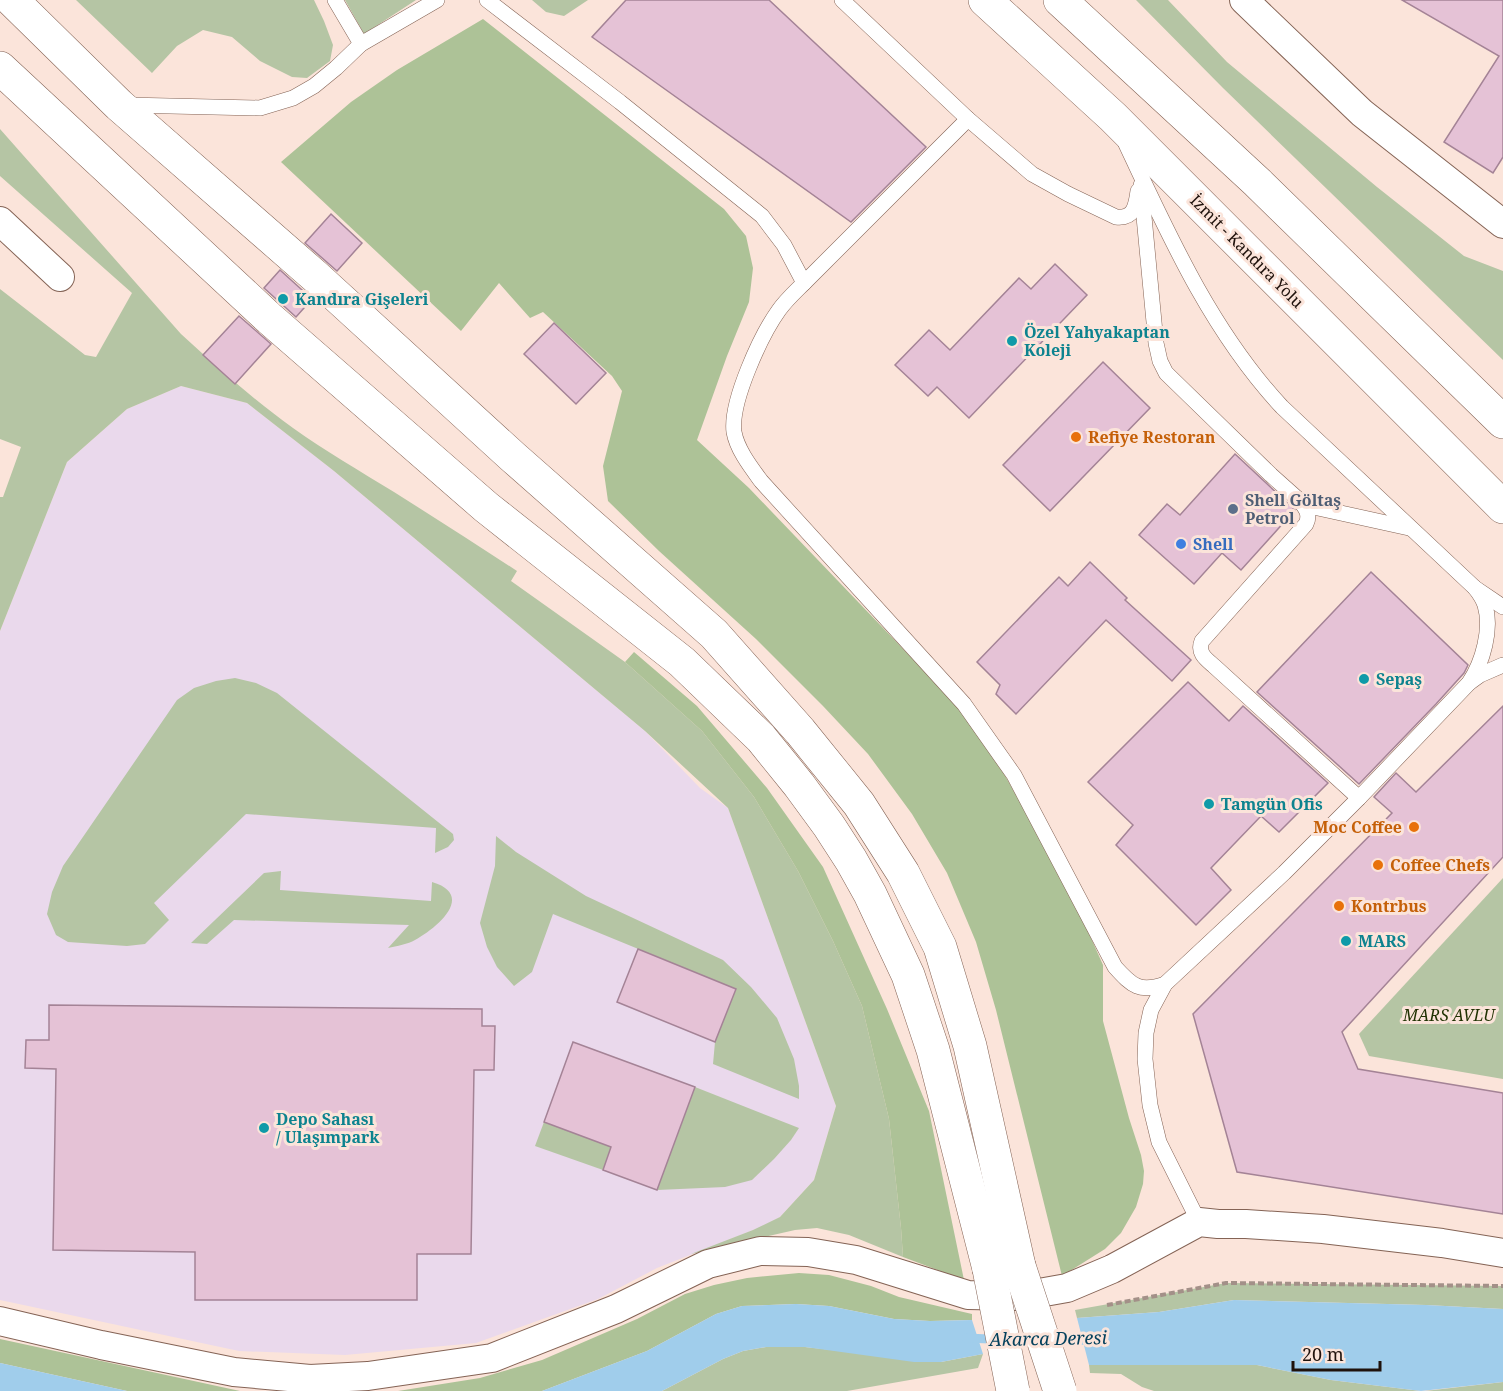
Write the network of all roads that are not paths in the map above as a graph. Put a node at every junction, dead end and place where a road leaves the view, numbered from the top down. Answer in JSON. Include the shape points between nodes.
{"nodes":[{"id":1,"x":12,"y":0,"type":"edge"},
{"id":2,"x":334,"y":0,"type":"edge"},
{"id":3,"x":437,"y":0,"type":"edge"},
{"id":4,"x":487,"y":0,"type":"edge"},
{"id":5,"x":842,"y":0,"type":"edge"},
{"id":6,"x":985,"y":0,"type":"edge"},
{"id":7,"x":1060,"y":0,"type":"edge"},
{"id":8,"x":1258,"y":5,"type":"edge"},
{"id":9,"x":361,"y":44,"type":"junction"},
{"id":10,"x":0,"y":68,"type":"edge"},
{"id":11,"x":119,"y":105,"type":"junction"},
{"id":12,"x":1113,"y":117,"type":"junction"},
{"id":13,"x":968,"y":119,"type":"junction"},
{"id":14,"x":1140,"y":176,"type":"junction"},
{"id":15,"x":1501,"y":216,"type":"edge"},
{"id":16,"x":0,"y":221,"type":"edge"},
{"id":17,"x":60,"y":277,"type":"dead end"},
{"id":18,"x":804,"y":284,"type":"junction"},
{"id":19,"x":1503,"y":422,"type":"edge"},
{"id":20,"x":1299,"y":500,"type":"junction"},
{"id":21,"x":1503,"y":507,"type":"edge"},
{"id":22,"x":1411,"y":528,"type":"junction"},
{"id":23,"x":1475,"y":588,"type":"junction"},
{"id":24,"x":1503,"y":607,"type":"edge"},
{"id":25,"x":1503,"y":665,"type":"edge"},
{"id":26,"x":1469,"y":683,"type":"junction"},
{"id":27,"x":1359,"y":798,"type":"junction"},
{"id":28,"x":1165,"y":984,"type":"junction"},
{"id":29,"x":1199,"y":1222,"type":"junction"},
{"id":30,"x":1503,"y":1253,"type":"edge"},
{"id":31,"x":1004,"y":1268,"type":"junction"},
{"id":32,"x":0,"y":1321,"type":"edge"},
{"id":33,"x":1013,"y":1391,"type":"edge"},
{"id":34,"x":1043,"y":1391,"type":"edge"},
{"id":35,"x":1060,"y":1391,"type":"edge"}],
"edges":[{"from":1,"to":11,"type":"highway"},
{"from":2,"to":9,"type":"lane"},
{"from":3,"to":9,"type":"lane"},
{"from":4,"to":18,"type":"lane","via":[[762,216],[784,244]]},
{"from":5,"to":13,"type":"lane"},
{"from":6,"to":12,"type":"highway","name":"İzmit - Kandıra Yolu"},
{"from":7,"to":19,"type":"highway","via":[[1257,182]]},
{"from":8,"to":15,"type":"street","via":[[1362,113]]},
{"from":9,"to":11,"type":"lane","via":[[314,86],[293,98],[260,108]]},
{"from":10,"to":31,"type":"highway","via":[[270,319],[486,507],[682,662],[761,738],[851,860],[908,975]]},
{"from":11,"to":31,"type":"highway","via":[[714,634],[859,804],[903,873],[940,947],[970,1046]]},
{"from":12,"to":14,"type":"lane"},
{"from":12,"to":21,"type":"highway","name":"İzmit - Kandıra Yolu"},
{"from":13,"to":14,"type":"lane","via":[[1032,174],[1116,217],[1124,218],[1134,209]]},
{"from":13,"to":18,"type":"lane"},
{"from":14,"to":20,"type":"lane","via":[[1155,330],[1164,370]]},
{"from":14,"to":22,"type":"lane","via":[[1197,288],[1257,378],[1282,407]]},
{"from":16,"to":17,"type":"street"},
{"from":18,"to":28,"type":"lane","via":[[780,308],[767,329],[741,391],[734,424],[743,453],[761,481],[964,704],[1014,775],[1115,967],[1144,989]]},
{"from":20,"to":22,"type":"lane","via":[[1318,508]]},
{"from":20,"to":27,"type":"lane","via":[[1308,513],[1306,524],[1202,641],[1200,650]]},
{"from":22,"to":23,"type":"lane"},
{"from":23,"to":24,"type":"lane"},
{"from":23,"to":26,"type":"lane","via":[[1485,603],[1487,627]]},
{"from":25,"to":26,"type":"lane"},
{"from":26,"to":27,"type":"lane"},
{"from":27,"to":28,"type":"lane"},
{"from":28,"to":29,"type":"lane","via":[[1151,1010],[1146,1033],[1150,1105],[1159,1142]]},
{"from":29,"to":30,"type":"street","via":[[1323,1229]]},
{"from":29,"to":32,"type":"street","via":[[1112,1269],[1067,1288],[1022,1296],[968,1295],[856,1260],[808,1252],[760,1251],[708,1264],[616,1310],[492,1358],[368,1376],[310,1380],[234,1372]]},
{"from":31,"to":33,"type":"highway","bridge":true},
{"from":31,"to":34,"type":"highway","bridge":true},
{"from":31,"to":35,"type":"highway","bridge":true}]}
